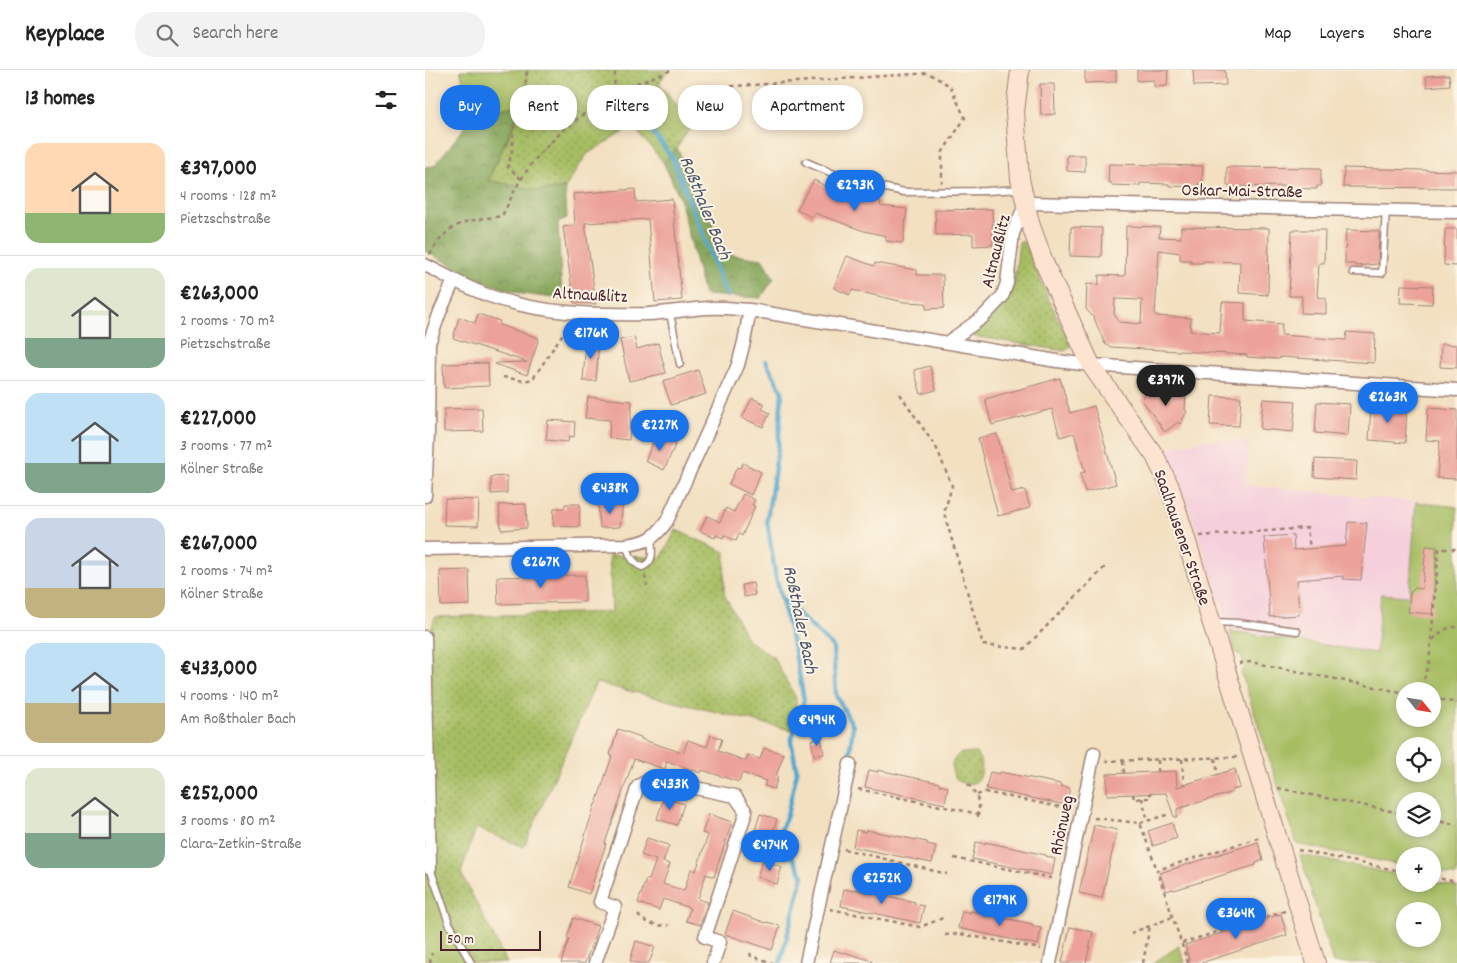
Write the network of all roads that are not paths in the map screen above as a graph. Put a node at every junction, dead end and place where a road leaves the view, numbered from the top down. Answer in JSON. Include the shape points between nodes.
{"nodes":[{"id":1,"x":1021,"y":70,"type":"edge"},
{"id":2,"x":806,"y":162,"type":"dead end"},
{"id":3,"x":1024,"y":196,"type":"junction"},
{"id":4,"x":1386,"y":210,"type":"junction"},
{"id":5,"x":1457,"y":212,"type":"edge"},
{"id":6,"x":425,"y":265,"type":"edge"},
{"id":7,"x":1353,"y":272,"type":"dead end"},
{"id":8,"x":454,"y":280,"type":"junction"},
{"id":9,"x":750,"y":310,"type":"junction"},
{"id":10,"x":670,"y":313,"type":"junction"},
{"id":11,"x":948,"y":342,"type":"junction"},
{"id":12,"x":427,"y":346,"type":"edge"},
{"id":13,"x":680,"y":364,"type":"dead end"},
{"id":14,"x":1091,"y":365,"type":"junction"},
{"id":15,"x":1457,"y":390,"type":"edge"},
{"id":16,"x":425,"y":496,"type":"edge"},
{"id":17,"x":651,"y":539,"type":"junction"},
{"id":18,"x":626,"y":545,"type":"junction"},
{"id":19,"x":425,"y":549,"type":"edge"},
{"id":20,"x":1212,"y":622,"type":"junction"},
{"id":21,"x":1297,"y":631,"type":"dead end"},
{"id":22,"x":425,"y":637,"type":"edge"},
{"id":23,"x":1093,"y":757,"type":"road end"},
{"id":24,"x":850,"y":764,"type":"dead end"},
{"id":25,"x":429,"y":868,"type":"joint"},
{"id":26,"x":1051,"y":957,"type":"edge"},
{"id":27,"x":471,"y":963,"type":"edge"},
{"id":28,"x":595,"y":963,"type":"edge"},
{"id":29,"x":713,"y":963,"type":"edge"},
{"id":30,"x":806,"y":963,"type":"edge"},
{"id":31,"x":1316,"y":963,"type":"edge"}],
"edges":[{"from":1,"to":3,"type":"street","name":"Saalhausener Straße","via":[[1015,112]]},
{"from":2,"to":3,"type":"lane","via":[[846,179],[904,192]]},
{"from":3,"to":4,"type":"street","name":"Oskar-Mai-Straße"},
{"from":3,"to":11,"type":"street","name":"Altnaußlitz","via":[[1013,233],[1007,283],[1002,297],[983,317]]},
{"from":3,"to":14,"type":"street","name":"Saalhausener Straße","via":[[1045,265]]},
{"from":4,"to":5,"type":"street","name":"Oskar-Mai-Straße"},
{"from":4,"to":7,"type":"lane","via":[[1382,273]]},
{"from":6,"to":8,"type":"street","name":"Altnaußlitz"},
{"from":8,"to":10,"type":"street","name":"Altnaußlitz","via":[[486,295],[520,305],[575,313]]},
{"from":8,"to":12,"type":"street"},
{"from":9,"to":10,"type":"street","name":"Altnaußlitz","via":[[710,308]]},
{"from":9,"to":11,"type":"street","name":"Altnaußlitz"},
{"from":9,"to":17,"type":"street","via":[[738,365],[667,521]]},
{"from":10,"to":13,"type":"lane"},
{"from":11,"to":14,"type":"street","name":"Altnaußlitz"},
{"from":12,"to":16,"type":"street"},
{"from":14,"to":15,"type":"street","name":"Altnaußlitz"},
{"from":14,"to":20,"type":"street","name":"Saalhausener Straße","via":[[1155,456],[1170,488]]},
{"from":17,"to":18,"type":"street"},
{"from":17,"to":18,"type":"lane","via":[[653,556],[642,567],[631,559]]},
{"from":18,"to":19,"type":"street"},
{"from":20,"to":21,"type":"lane"},
{"from":20,"to":31,"type":"street","name":"Saalhausener Straße"},
{"from":22,"to":25,"type":"street"},
{"from":23,"to":26,"type":"street","name":"Rhönweg"},
{"from":24,"to":30,"type":"street"},
{"from":25,"to":27,"type":"lane","via":[[449,923]]},
{"from":28,"to":29,"type":"street","via":[[615,907],[600,902],[638,786],[651,779],[735,796],[746,812],[705,937],[720,942]]}]}
